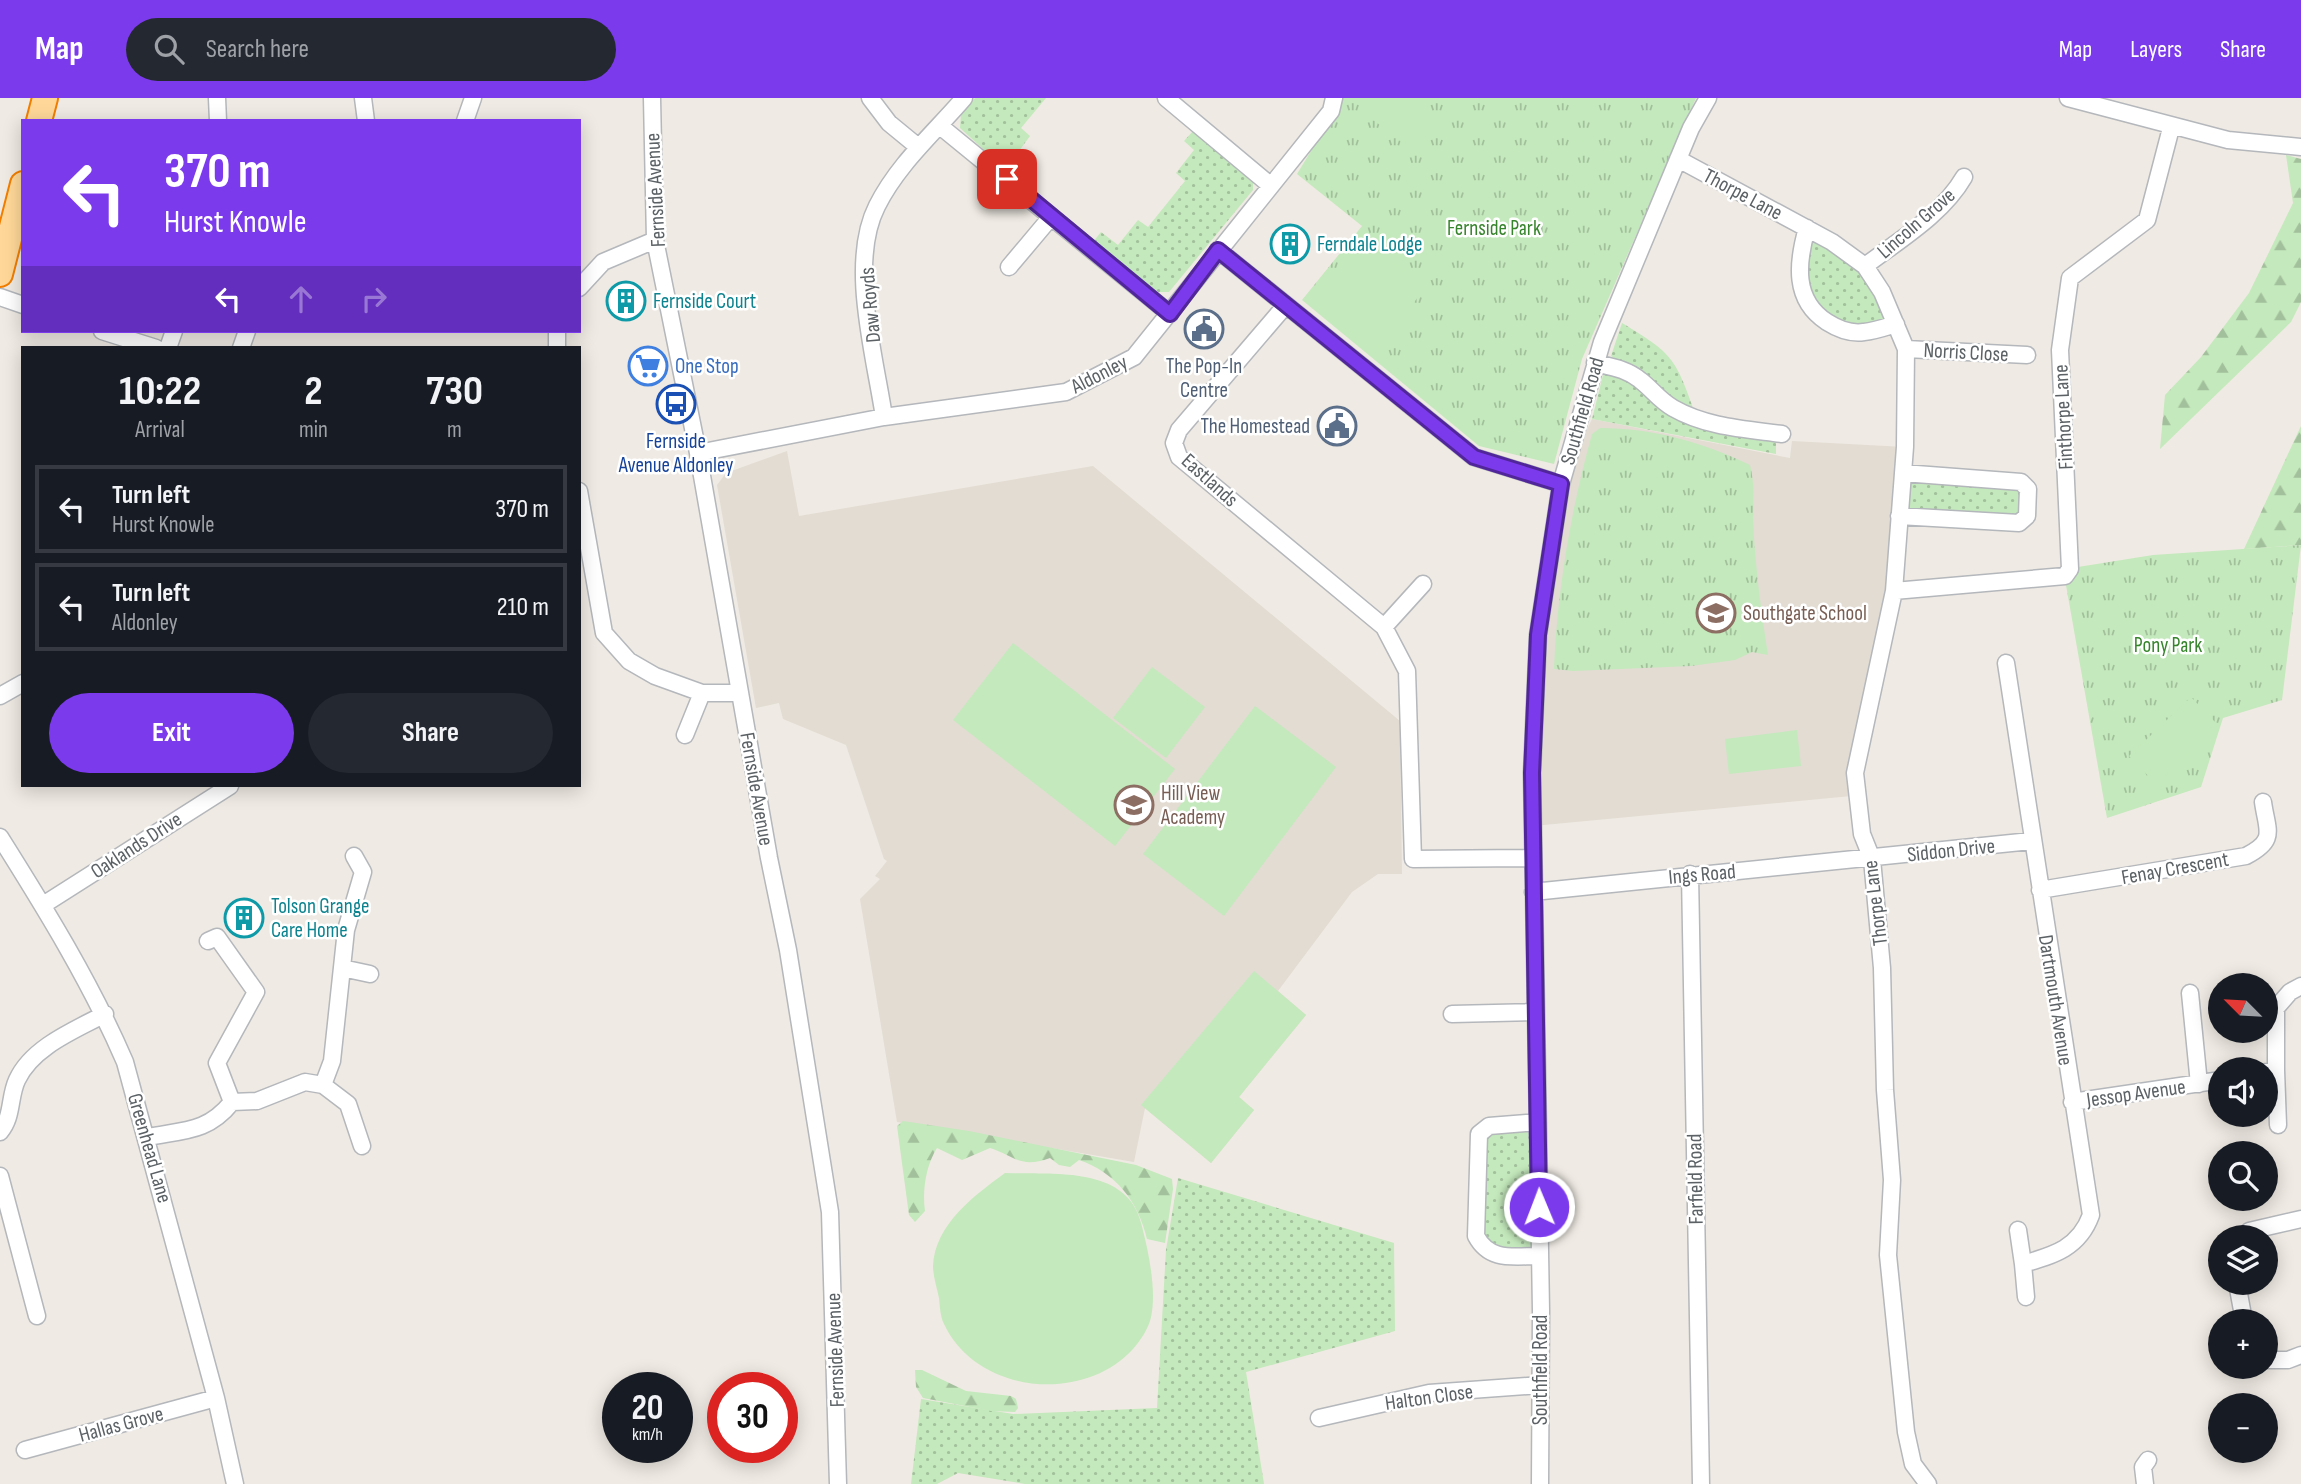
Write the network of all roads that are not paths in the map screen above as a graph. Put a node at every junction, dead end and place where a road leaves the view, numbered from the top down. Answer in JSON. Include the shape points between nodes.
{"nodes":[{"id":1,"x":45,"y":98,"type":"edge"},
{"id":2,"x":217,"y":98,"type":"edge"},
{"id":3,"x":363,"y":98,"type":"edge"},
{"id":4,"x":473,"y":98,"type":"edge"},
{"id":5,"x":652,"y":98,"type":"edge"},
{"id":6,"x":870,"y":98,"type":"edge"},
{"id":7,"x":964,"y":98,"type":"edge"},
{"id":8,"x":1166,"y":98,"type":"edge"},
{"id":9,"x":1334,"y":98,"type":"edge"},
{"id":10,"x":1708,"y":98,"type":"edge"},
{"id":11,"x":2068,"y":98,"type":"edge"},
{"id":12,"x":40,"y":119,"type":"edge"},
{"id":13,"x":218,"y":119,"type":"edge"},
{"id":14,"x":366,"y":119,"type":"edge"},
{"id":15,"x":465,"y":119,"type":"edge"},
{"id":16,"x":940,"y":126,"type":"junction"},
{"id":17,"x":2171,"y":128,"type":"junction"},
{"id":18,"x":917,"y":146,"type":"junction"},
{"id":19,"x":2301,"y":147,"type":"edge"},
{"id":20,"x":1678,"y":159,"type":"junction"},
{"id":21,"x":1964,"y":177,"type":"dead end"},
{"id":22,"x":1270,"y":185,"type":"junction"},
{"id":23,"x":21,"y":192,"type":"edge"},
{"id":24,"x":1051,"y":217,"type":"junction"},
{"id":25,"x":1807,"y":228,"type":"junction"},
{"id":26,"x":655,"y":240,"type":"junction"},
{"id":27,"x":1218,"y":250,"type":"junction"},
{"id":28,"x":1865,"y":266,"type":"junction"},
{"id":29,"x":1009,"y":267,"type":"dead end"},
{"id":30,"x":0,"y":274,"type":"edge"},
{"id":31,"x":581,"y":286,"type":"edge"},
{"id":32,"x":0,"y":298,"type":"edge"},
{"id":33,"x":21,"y":304,"type":"edge"},
{"id":34,"x":1285,"y":306,"type":"junction"},
{"id":35,"x":1170,"y":314,"type":"junction"},
{"id":36,"x":1896,"y":324,"type":"junction"},
{"id":37,"x":108,"y":333,"type":"edge"},
{"id":38,"x":150,"y":346,"type":"edge"},
{"id":39,"x":1906,"y":349,"type":"junction"},
{"id":40,"x":2027,"y":355,"type":"dead end"},
{"id":41,"x":1595,"y":363,"type":"junction"},
{"id":42,"x":884,"y":417,"type":"junction"},
{"id":43,"x":1782,"y":434,"type":"dead end"},
{"id":44,"x":698,"y":453,"type":"junction"},
{"id":45,"x":1903,"y":473,"type":"junction"},
{"id":46,"x":1561,"y":484,"type":"junction"},
{"id":47,"x":581,"y":502,"type":"edge"},
{"id":48,"x":1899,"y":516,"type":"junction"},
{"id":49,"x":1423,"y":584,"type":"dead end"},
{"id":50,"x":1894,"y":590,"type":"junction"},
{"id":51,"x":1384,"y":627,"type":"junction"},
{"id":52,"x":2006,"y":663,"type":"dead end"},
{"id":53,"x":21,"y":683,"type":"edge"},
{"id":54,"x":702,"y":693,"type":"junction"},
{"id":55,"x":740,"y":693,"type":"junction"},
{"id":56,"x":0,"y":696,"type":"edge"},
{"id":57,"x":685,"y":735,"type":"dead end"},
{"id":58,"x":228,"y":787,"type":"edge"},
{"id":59,"x":2263,"y":802,"type":"dead end"},
{"id":60,"x":0,"y":837,"type":"edge"},
{"id":61,"x":2031,"y":841,"type":"junction"},
{"id":62,"x":354,"y":856,"type":"dead end"},
{"id":63,"x":1533,"y":858,"type":"junction"},
{"id":64,"x":1871,"y":859,"type":"junction"},
{"id":65,"x":1690,"y":874,"type":"junction"},
{"id":66,"x":2040,"y":890,"type":"junction"},
{"id":67,"x":1534,"y":892,"type":"junction"},
{"id":68,"x":43,"y":905,"type":"junction"},
{"id":69,"x":208,"y":941,"type":"dead end"},
{"id":70,"x":342,"y":968,"type":"junction"},
{"id":71,"x":370,"y":974,"type":"dead end"},
{"id":72,"x":2301,"y":986,"type":"edge"},
{"id":73,"x":2190,"y":993,"type":"dead end"},
{"id":74,"x":1536,"y":1012,"type":"junction"},
{"id":75,"x":105,"y":1014,"type":"junction"},
{"id":76,"x":1452,"y":1014,"type":"dead end"},
{"id":77,"x":2272,"y":1057,"type":"edge"},
{"id":78,"x":2208,"y":1082,"type":"edge"},
{"id":79,"x":2199,"y":1084,"type":"junction"},
{"id":80,"x":323,"y":1085,"type":"junction"},
{"id":81,"x":232,"y":1101,"type":"junction"},
{"id":82,"x":2072,"y":1102,"type":"junction"},
{"id":83,"x":1537,"y":1122,"type":"junction"},
{"id":84,"x":0,"y":1132,"type":"edge"},
{"id":85,"x":148,"y":1137,"type":"junction"},
{"id":86,"x":362,"y":1146,"type":"dead end"},
{"id":87,"x":0,"y":1176,"type":"edge"},
{"id":88,"x":2301,"y":1219,"type":"edge"},
{"id":89,"x":2275,"y":1225,"type":"edge"},
{"id":90,"x":2018,"y":1230,"type":"dead end"},
{"id":91,"x":1539,"y":1256,"type":"junction"},
{"id":92,"x":2023,"y":1265,"type":"junction"},
{"id":93,"x":2026,"y":1297,"type":"dead end"},
{"id":94,"x":37,"y":1316,"type":"dead end"},
{"id":95,"x":2301,"y":1355,"type":"edge"},
{"id":96,"x":2278,"y":1360,"type":"edge"},
{"id":97,"x":1540,"y":1385,"type":"junction"},
{"id":98,"x":216,"y":1398,"type":"junction"},
{"id":99,"x":1319,"y":1418,"type":"dead end"},
{"id":100,"x":25,"y":1450,"type":"dead end"},
{"id":101,"x":2148,"y":1460,"type":"dead end"},
{"id":102,"x":234,"y":1484,"type":"edge"},
{"id":103,"x":838,"y":1484,"type":"edge"},
{"id":104,"x":1539,"y":1484,"type":"edge"},
{"id":105,"x":1700,"y":1484,"type":"edge"},
{"id":106,"x":1928,"y":1484,"type":"edge"},
{"id":107,"x":2145,"y":1484,"type":"edge"}],
"edges":[{"from":1,"to":12,"type":"highway"},
{"from":2,"to":13,"type":"street"},
{"from":3,"to":14,"type":"street"},
{"from":4,"to":15,"type":"street"},
{"from":5,"to":26,"type":"street","name":"Fernside Avenue"},
{"from":6,"to":18,"type":"street"},
{"from":7,"to":16,"type":"street","name":"Daw Royds"},
{"from":8,"to":22,"type":"street"},
{"from":9,"to":22,"type":"street","name":"Aldonley","via":[[1331,110]]},
{"from":10,"to":20,"type":"street","name":"Southfield Road"},
{"from":11,"to":17,"type":"street"},
{"from":16,"to":18,"type":"street","name":"Daw Royds"},
{"from":16,"to":24,"type":"street"},
{"from":17,"to":19,"type":"street","via":[[2228,140]]},
{"from":17,"to":50,"type":"street","name":"Finthorpe Lane","via":[[2147,220],[2070,278],[2060,350],[2070,569],[2065,576]]},
{"from":18,"to":42,"type":"street","name":"Daw Royds","via":[[876,207],[862,275]]},
{"from":20,"to":25,"type":"street","name":"Thorpe Lane"},
{"from":20,"to":41,"type":"street","name":"Southfield Road"},
{"from":21,"to":28,"type":"street","name":"Lincoln Grove","via":[[1940,207]]},
{"from":22,"to":27,"type":"street","name":"Aldonley"},
{"from":23,"to":30,"type":"highway"},
{"from":24,"to":29,"type":"street"},
{"from":24,"to":35,"type":"street"},
{"from":25,"to":28,"type":"street","name":"Thorpe Lane"},
{"from":25,"to":36,"type":"street","name":"Thorpe Lane","via":[[1798,269],[1807,301],[1817,315],[1846,331],[1862,333]]},
{"from":26,"to":31,"type":"street","via":[[604,262]]},
{"from":26,"to":44,"type":"street","name":"Fernside Avenue"},
{"from":27,"to":34,"type":"street"},
{"from":27,"to":35,"type":"street","name":"Aldonley"},
{"from":28,"to":36,"type":"street","name":"Thorpe Lane"},
{"from":32,"to":33,"type":"street"},
{"from":34,"to":46,"type":"street","via":[[1474,457]]},
{"from":34,"to":51,"type":"street","name":"Eastlands","via":[[1179,430],[1174,443],[1179,457]]},
{"from":35,"to":42,"type":"street","name":"Aldonley","via":[[1134,357],[1066,392]]},
{"from":36,"to":39,"type":"street","name":"Thorpe Lane"},
{"from":37,"to":38,"type":"street"},
{"from":39,"to":40,"type":"street","name":"Norris Close"},
{"from":39,"to":45,"type":"street","name":"Thorpe Lane"},
{"from":41,"to":43,"type":"street","via":[[1624,369],[1655,396],[1696,419]]},
{"from":41,"to":46,"type":"street","name":"Southfield Road"},
{"from":42,"to":44,"type":"street","name":"Aldonley"},
{"from":44,"to":55,"type":"street","name":"Fernside Avenue"},
{"from":45,"to":48,"type":"street","name":"Thorpe Lane"},
{"from":45,"to":48,"type":"street","via":[[2021,482],[2028,489],[2027,516],[2020,523]]},
{"from":46,"to":63,"type":"street","name":"Southfield Road","via":[[1538,635]]},
{"from":47,"to":54,"type":"street","via":[[604,633],[629,660],[655,676]]},
{"from":48,"to":50,"type":"street","name":"Thorpe Lane"},
{"from":49,"to":51,"type":"street"},
{"from":50,"to":64,"type":"street","name":"Thorpe Lane","via":[[1855,773],[1862,834]]},
{"from":51,"to":63,"type":"street","name":"Eastlands","via":[[1407,671],[1413,859]]},
{"from":52,"to":61,"type":"street","name":"Dartmouth Avenue"},
{"from":53,"to":56,"type":"street"},
{"from":54,"to":55,"type":"street"},
{"from":54,"to":57,"type":"street"},
{"from":55,"to":103,"type":"street","name":"Fernside Avenue","via":[[830,1212]]},
{"from":58,"to":68,"type":"street","name":"Oaklands Drive"},
{"from":59,"to":66,"type":"street","name":"Fenay Crescent","via":[[2269,835],[2246,856]]},
{"from":60,"to":68,"type":"street","name":"Greenhead Lane"},
{"from":61,"to":64,"type":"street","name":"Siddon Drive"},
{"from":61,"to":66,"type":"street","name":"Dartmouth Avenue"},
{"from":62,"to":70,"type":"street","via":[[362,872],[346,930]]},
{"from":63,"to":67,"type":"street","name":"Southfield Road"},
{"from":64,"to":65,"type":"street","name":"Ings Road"},
{"from":64,"to":106,"type":"street","name":"Thorpe Lane","via":[[1882,968],[1892,1180],[1888,1255],[1906,1432],[1913,1464]]},
{"from":65,"to":67,"type":"street","name":"Ings Road"},
{"from":65,"to":105,"type":"street","name":"Farfield Road"},
{"from":66,"to":82,"type":"street","name":"Dartmouth Avenue"},
{"from":67,"to":74,"type":"street","name":"Southfield Road"},
{"from":68,"to":75,"type":"street","name":"Greenhead Lane"},
{"from":69,"to":81,"type":"street","via":[[217,937],[256,992],[217,1063]]},
{"from":70,"to":71,"type":"street"},
{"from":70,"to":80,"type":"street","via":[[332,1061]]},
{"from":72,"to":77,"type":"street","via":[[2276,1008]]},
{"from":73,"to":79,"type":"street","name":"Jessop Avenue"},
{"from":74,"to":76,"type":"street"},
{"from":74,"to":83,"type":"street","name":"Southfield Road"},
{"from":75,"to":84,"type":"street","via":[[55,1042],[26,1066],[16,1081],[9,1117]]},
{"from":75,"to":85,"type":"street","name":"Greenhead Lane"},
{"from":78,"to":79,"type":"street","name":"Jessop Avenue"},
{"from":79,"to":82,"type":"street","name":"Jessop Avenue"},
{"from":80,"to":81,"type":"street","via":[[304,1082],[257,1101]]},
{"from":80,"to":86,"type":"street","via":[[348,1104]]},
{"from":81,"to":85,"type":"street","via":[[208,1125]]},
{"from":82,"to":92,"type":"street","name":"Dartmouth Avenue","via":[[2091,1215],[2086,1230],[2067,1248]]},
{"from":83,"to":91,"type":"street","name":"Southfield Road"},
{"from":83,"to":91,"type":"street","via":[[1489,1126],[1479,1134],[1476,1236],[1483,1249],[1497,1257]]},
{"from":85,"to":98,"type":"street","name":"Greenhead Lane"},
{"from":87,"to":94,"type":"street"},
{"from":88,"to":89,"type":"street"},
{"from":90,"to":92,"type":"street"},
{"from":91,"to":97,"type":"street","name":"Southfield Road"},
{"from":92,"to":93,"type":"street"},
{"from":95,"to":96,"type":"street"},
{"from":97,"to":99,"type":"street","name":"Halton Close","via":[[1429,1393]]},
{"from":97,"to":104,"type":"street","name":"Southfield Road"},
{"from":98,"to":100,"type":"street","name":"Hallas Grove"},
{"from":98,"to":102,"type":"street","name":"Greenhead Lane"},
{"from":101,"to":107,"type":"street","via":[[2143,1467]]}]}
